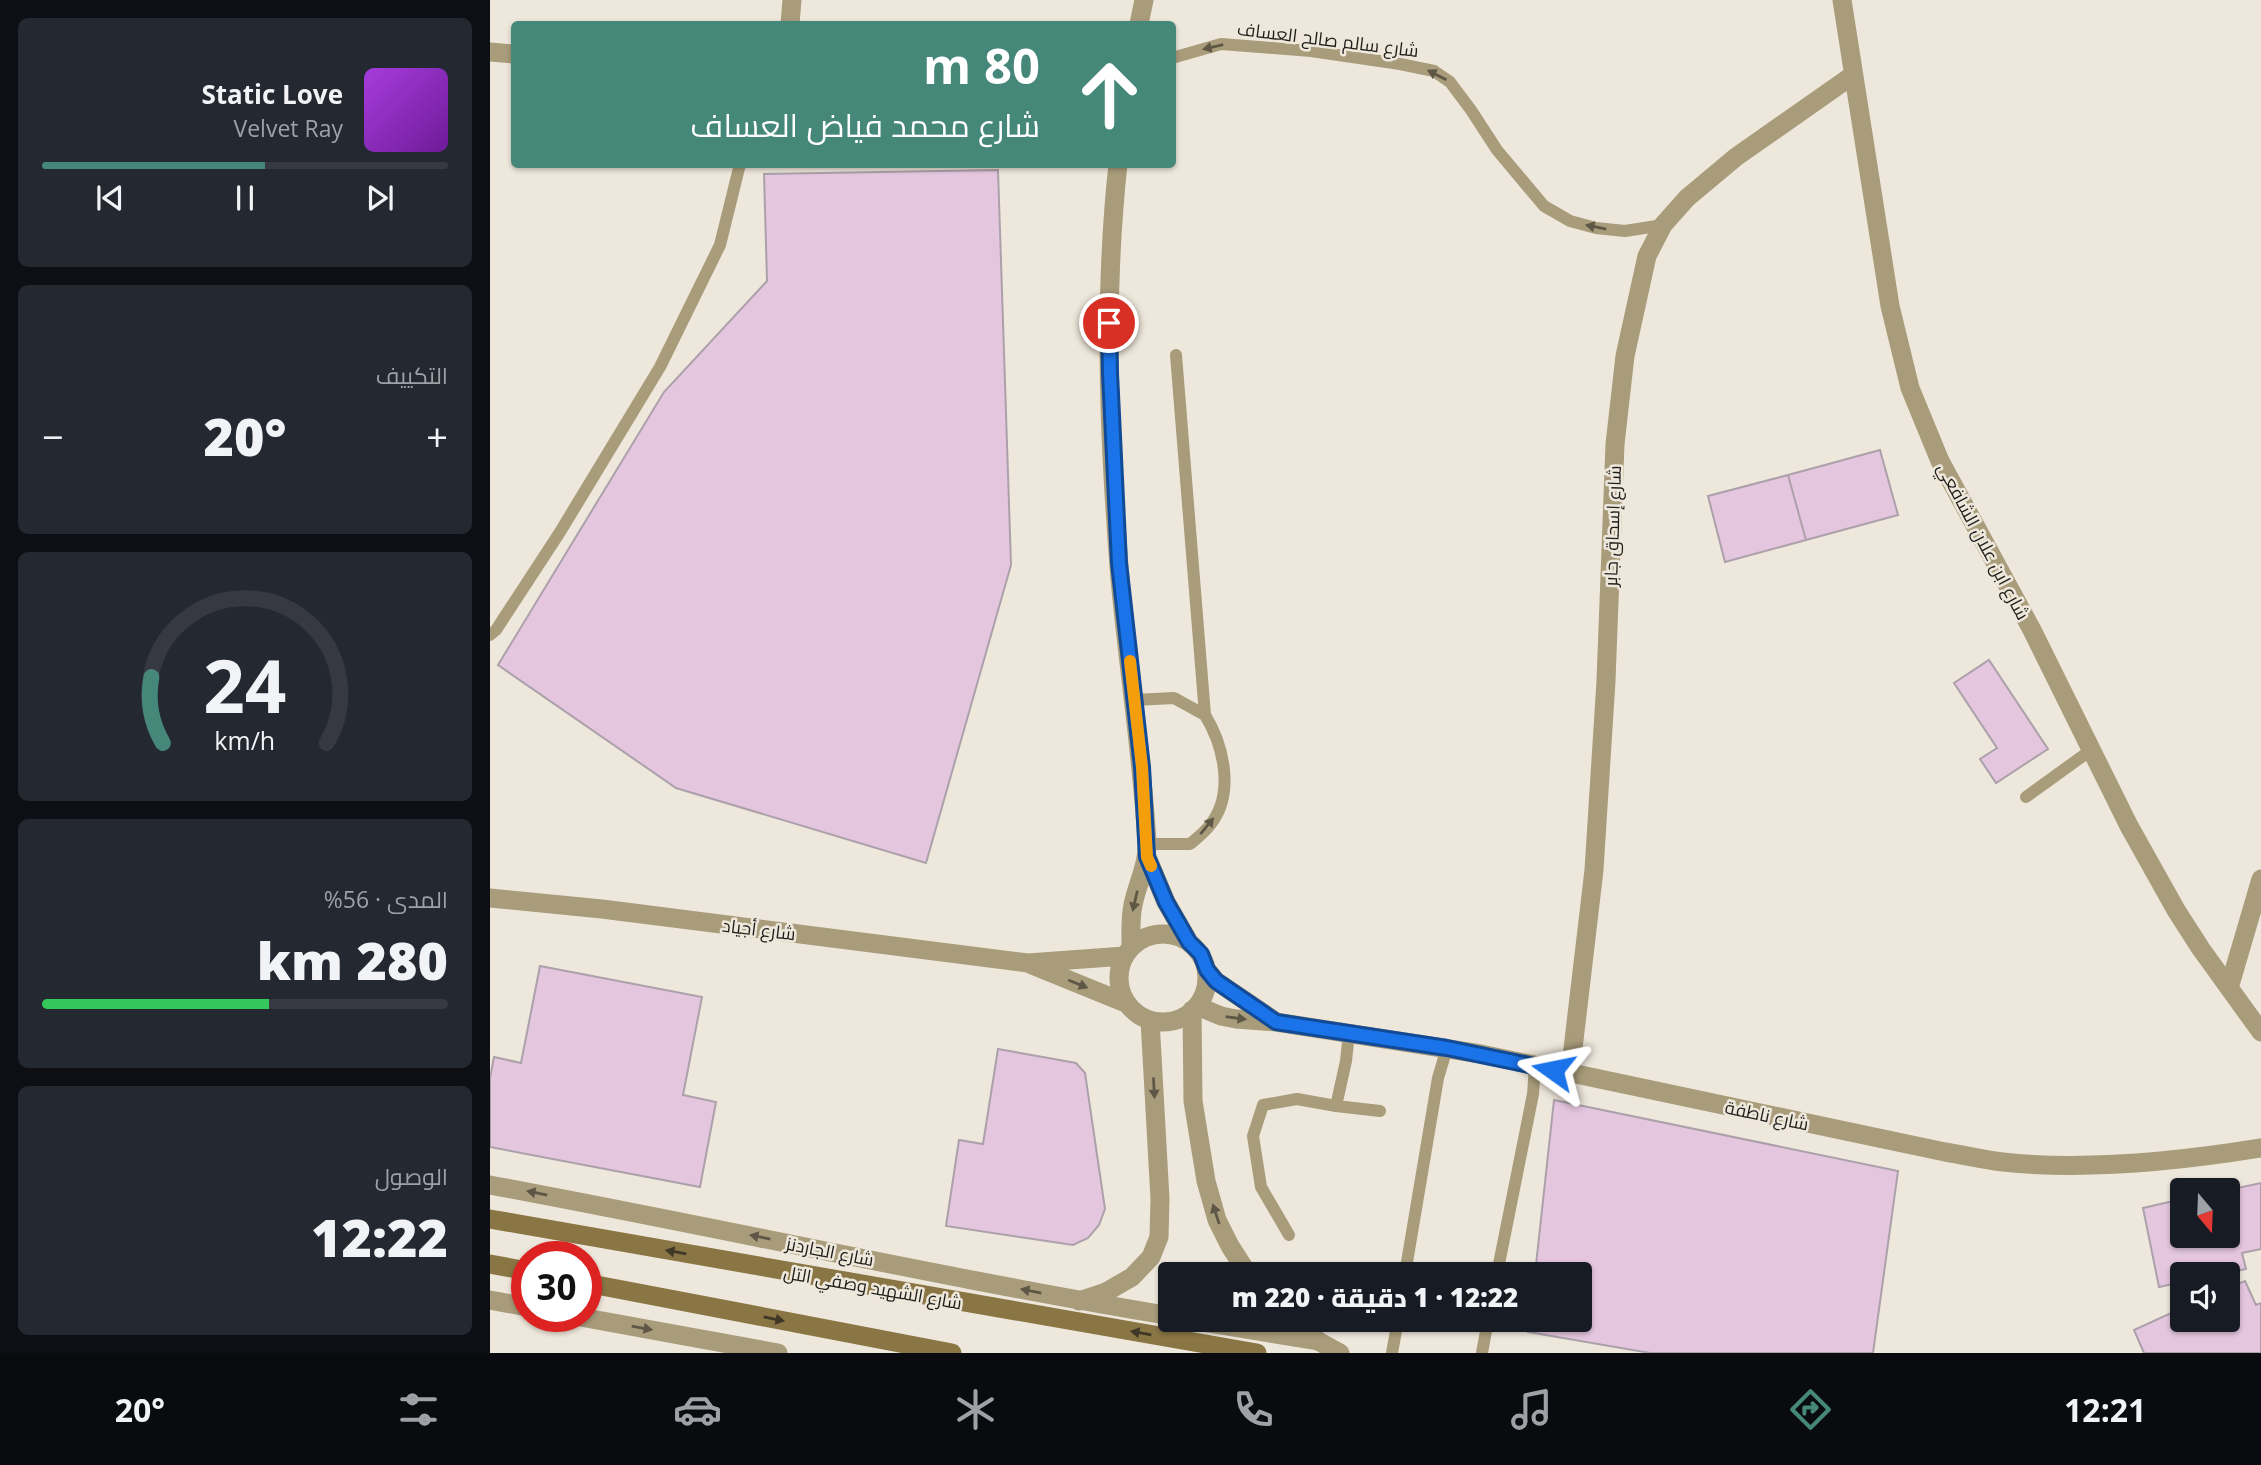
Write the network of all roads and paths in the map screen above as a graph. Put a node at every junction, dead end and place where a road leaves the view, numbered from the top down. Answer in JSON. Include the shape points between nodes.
{"nodes":[{"id":1,"x":792,"y":0,"type":"edge"},
{"id":2,"x":1144,"y":0,"type":"edge"},
{"id":3,"x":1842,"y":0,"type":"edge"},
{"id":4,"x":790,"y":21,"type":"edge"},
{"id":5,"x":1140,"y":21,"type":"edge"},
{"id":6,"x":490,"y":52,"type":"edge"},
{"id":7,"x":511,"y":54,"type":"edge"},
{"id":8,"x":1176,"y":57,"type":"edge"},
{"id":9,"x":1853,"y":75,"type":"junction"},
{"id":10,"x":739,"y":168,"type":"edge"},
{"id":11,"x":1118,"y":168,"type":"edge"},
{"id":12,"x":1663,"y":225,"type":"junction"},
{"id":13,"x":1176,"y":355,"type":"dead end"},
{"id":14,"x":490,"y":635,"type":"edge"},
{"id":15,"x":1134,"y":700,"type":"junction"},
{"id":16,"x":1205,"y":715,"type":"junction"},
{"id":17,"x":2091,"y":750,"type":"junction"},
{"id":18,"x":2026,"y":797,"type":"dead end"},
{"id":19,"x":1147,"y":850,"type":"junction"},
{"id":20,"x":2261,"y":879,"type":"edge"},
{"id":21,"x":490,"y":898,"type":"edge"},
{"id":22,"x":1189,"y":942,"type":"junction"},
{"id":23,"x":1128,"y":951,"type":"junction"},
{"id":24,"x":1028,"y":963,"type":"junction"},
{"id":25,"x":1207,"y":970,"type":"junction"},
{"id":26,"x":2230,"y":988,"type":"junction"},
{"id":27,"x":1128,"y":1004,"type":"junction"},
{"id":28,"x":1195,"y":1008,"type":"junction"},
{"id":29,"x":1150,"y":1020,"type":"junction"},
{"id":30,"x":1276,"y":1022,"type":"junction"},
{"id":31,"x":2261,"y":1032,"type":"edge"},
{"id":32,"x":1349,"y":1033,"type":"junction"},
{"id":33,"x":1447,"y":1048,"type":"junction"},
{"id":34,"x":1535,"y":1066,"type":"junction"},
{"id":35,"x":1570,"y":1074,"type":"junction"},
{"id":36,"x":1336,"y":1106,"type":"junction"},
{"id":37,"x":1380,"y":1111,"type":"dead end"},
{"id":38,"x":2261,"y":1148,"type":"edge"},
{"id":39,"x":490,"y":1185,"type":"edge"},
{"id":40,"x":490,"y":1219,"type":"edge"},
{"id":41,"x":1289,"y":1236,"type":"dead end"},
{"id":42,"x":1240,"y":1262,"type":"edge"},
{"id":43,"x":1407,"y":1262,"type":"edge"},
{"id":44,"x":1499,"y":1262,"type":"edge"},
{"id":45,"x":490,"y":1264,"type":"edge"},
{"id":46,"x":511,"y":1269,"type":"edge"},
{"id":47,"x":602,"y":1286,"type":"edge"},
{"id":48,"x":490,"y":1300,"type":"edge"},
{"id":49,"x":1079,"y":1301,"type":"junction"},
{"id":50,"x":511,"y":1304,"type":"edge"},
{"id":51,"x":1158,"y":1314,"type":"edge"},
{"id":52,"x":602,"y":1321,"type":"edge"},
{"id":53,"x":1264,"y":1332,"type":"edge"},
{"id":54,"x":1308,"y":1332,"type":"edge"},
{"id":55,"x":1396,"y":1332,"type":"edge"},
{"id":56,"x":1486,"y":1332,"type":"edge"},
{"id":57,"x":1318,"y":1341,"type":"junction"},
{"id":58,"x":778,"y":1353,"type":"edge"},
{"id":59,"x":952,"y":1353,"type":"edge"},
{"id":60,"x":1257,"y":1353,"type":"edge"},
{"id":61,"x":1340,"y":1353,"type":"edge"},
{"id":62,"x":1392,"y":1353,"type":"edge"},
{"id":63,"x":1482,"y":1353,"type":"edge"}],
"edges":[{"from":1,"to":4,"type":"street"},
{"from":2,"to":5,"type":"street"},
{"from":3,"to":9,"type":"street","name":"شارع ابن علان الشافعي"},
{"from":6,"to":7,"type":"street"},
{"from":12,"to":8,"type":"lane","name":"شارع سالم صالح العساف","one_way":true,"via":[[1625,231],[1596,228],[1544,206],[1497,150],[1450,82],[1434,71],[1311,51],[1221,44]]},
{"from":9,"to":12,"type":"street","name":"شارع إسحاق جابر","via":[[1736,157]]},
{"from":9,"to":17,"type":"street","name":"شارع ابن علان الشافعي","via":[[1890,306],[1910,388],[1941,461]]},
{"from":10,"to":14,"type":"lane","via":[[720,245],[660,367],[560,532]]},
{"from":11,"to":15,"type":"street","via":[[1109,297],[1110,373],[1121,581]]},
{"from":12,"to":35,"type":"street","name":"شارع إسحاق جابر","via":[[1647,256],[1627,344],[1615,444],[1594,870]]},
{"from":13,"to":16,"type":"lane"},
{"from":15,"to":16,"type":"lane","via":[[1174,698]]},
{"from":15,"to":19,"type":"street"},
{"from":19,"to":16,"type":"lane","one_way":true,"via":[[1191,844],[1212,823],[1225,776],[1215,732]]},
{"from":17,"to":18,"type":"lane"},
{"from":17,"to":26,"type":"street","name":"شارع ابن علان الشافعي","via":[[2176,910]]},
{"from":19,"to":22,"type":"street","via":[[1166,902]]},
{"from":19,"to":23,"type":"street","one_way":true,"via":[[1133,903]]},
{"from":20,"to":26,"type":"street"},
{"from":21,"to":24,"type":"street","name":"شارع أجياد"},
{"from":22,"to":23,"type":"street","via":[[1159,934],[1139,940]]},
{"from":22,"to":25,"type":"street","via":[[1201,954]]},
{"from":23,"to":24,"type":"street","name":"شارع أجياد"},
{"from":23,"to":27,"type":"street","via":[[1119,973]]},
{"from":24,"to":27,"type":"street","name":"شارع أجياد","one_way":true},
{"from":25,"to":28,"type":"street","via":[[1204,995]]},
{"from":25,"to":30,"type":"street","name":"شارع ناطفة"},
{"from":26,"to":31,"type":"street","name":"شارع ابن علان الشافعي"},
{"from":27,"to":29,"type":"street"},
{"from":28,"to":29,"type":"street","via":[[1173,1021]]},
{"from":28,"to":30,"type":"street","name":"شارع ناطفة","one_way":true,"via":[[1236,1019]]},
{"from":42,"to":28,"type":"street","one_way":true,"via":[[1217,1220],[1206,1181],[1193,1101]]},
{"from":29,"to":49,"type":"street","one_way":true,"via":[[1159,1237],[1151,1257],[1132,1277]]},
{"from":30,"to":32,"type":"street","name":"شارع ناطفة"},
{"from":32,"to":33,"type":"street","name":"شارع ناطفة"},
{"from":32,"to":36,"type":"lane"},
{"from":33,"to":34,"type":"street","name":"شارع ناطفة"},
{"from":33,"to":43,"type":"lane"},
{"from":34,"to":35,"type":"street","name":"شارع ناطفة"},
{"from":34,"to":44,"type":"lane"},
{"from":35,"to":38,"type":"street","name":"شارع ناطفة","via":[[2005,1162],[2091,1165]]},
{"from":36,"to":37,"type":"lane"},
{"from":36,"to":41,"type":"lane","via":[[1297,1099],[1263,1105],[1253,1136],[1261,1187]]},
{"from":49,"to":39,"type":"street","name":"شارع الجاردنز","one_way":true},
{"from":60,"to":40,"type":"main road","name":"شارع الشهيد وصفي التل","one_way":true},
{"from":45,"to":46,"type":"main road"},
{"from":47,"to":59,"type":"main road","one_way":true},
{"from":48,"to":50,"type":"street"},
{"from":49,"to":51,"type":"street","name":"شارع الجاردنز"},
{"from":52,"to":58,"type":"street","one_way":true},
{"from":53,"to":57,"type":"street"},
{"from":54,"to":57,"type":"street"},
{"from":55,"to":62,"type":"lane"},
{"from":56,"to":63,"type":"lane"},
{"from":57,"to":61,"type":"street"}]}
